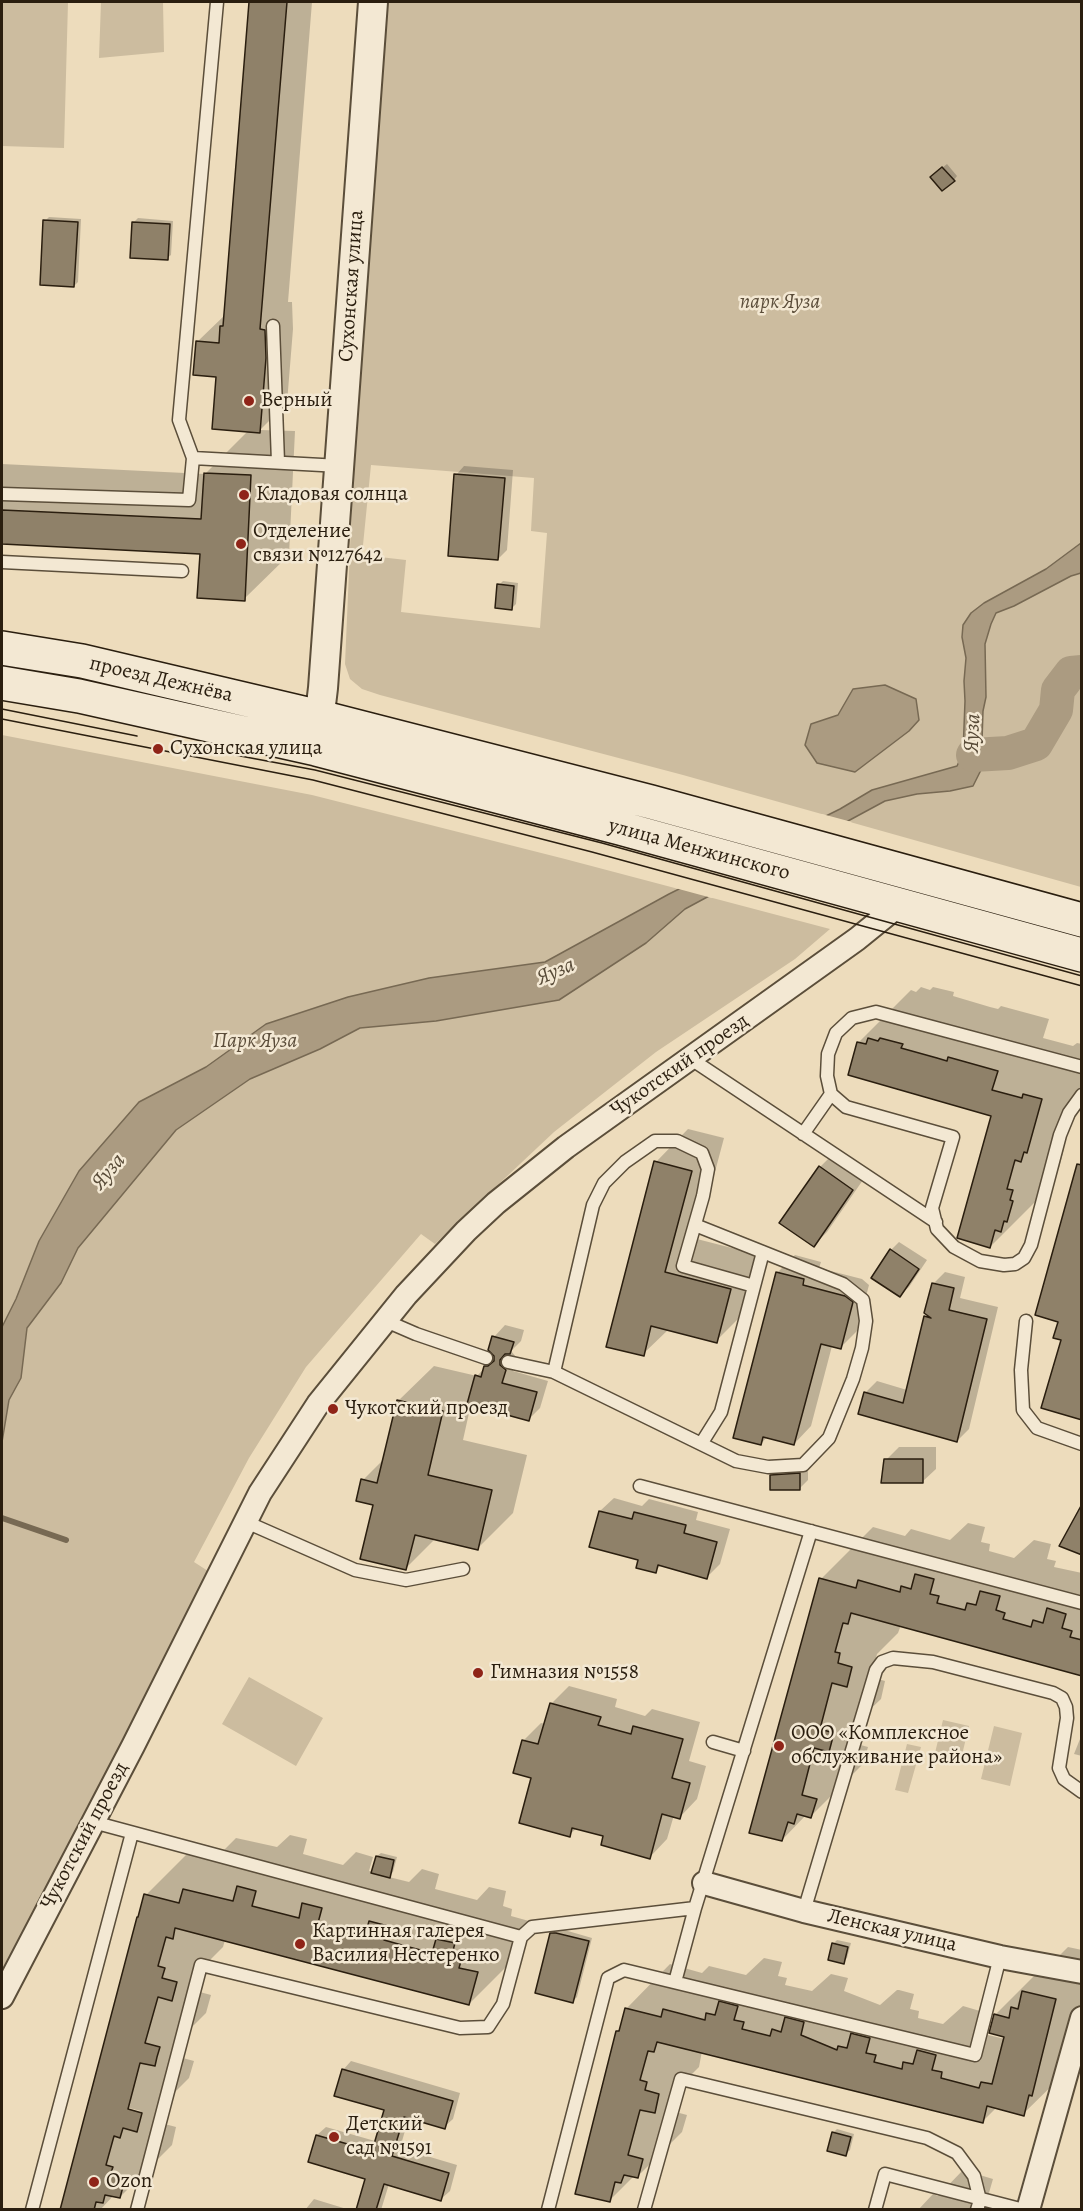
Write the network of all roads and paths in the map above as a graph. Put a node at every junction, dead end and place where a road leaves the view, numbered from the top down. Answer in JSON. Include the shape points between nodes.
{"nodes":[{"id":1,"x":217,"y":2,"type":"edge"},
{"id":2,"x":373,"y":2,"type":"edge"},
{"id":3,"x":273,"y":326,"type":"dead end"},
{"id":4,"x":193,"y":458,"type":"junction"},
{"id":5,"x":278,"y":462,"type":"junction"},
{"id":6,"x":340,"y":465,"type":"junction"},
{"id":7,"x":2,"y":494,"type":"edge"},
{"id":8,"x":2,"y":562,"type":"edge"},
{"id":9,"x":182,"y":572,"type":"dead end"},
{"id":10,"x":2,"y":648,"type":"edge"},
{"id":11,"x":2,"y":682,"type":"edge"},
{"id":12,"x":320,"y":717,"type":"junction"},
{"id":13,"x":316,"y":749,"type":"junction"},
{"id":14,"x":886,"y":902,"type":"junction"},
{"id":15,"x":1082,"y":920,"type":"edge"},
{"id":16,"x":1082,"y":955,"type":"edge"},
{"id":17,"x":691,"y":1059,"type":"junction"},
{"id":18,"x":1082,"y":1067,"type":"edge"},
{"id":19,"x":831,"y":1094,"type":"junction"},
{"id":20,"x":1082,"y":1095,"type":"edge"},
{"id":21,"x":803,"y":1134,"type":"junction"},
{"id":22,"x":936,"y":1222,"type":"junction"},
{"id":23,"x":695,"y":1225,"type":"junction"},
{"id":24,"x":763,"y":1252,"type":"junction"},
{"id":25,"x":754,"y":1286,"type":"junction"},
{"id":26,"x":1026,"y":1320,"type":"dead end"},
{"id":27,"x":386,"y":1321,"type":"junction"},
{"id":28,"x":486,"y":1358,"type":"dead end"},
{"id":29,"x":508,"y":1362,"type":"dead end"},
{"id":30,"x":554,"y":1372,"type":"junction"},
{"id":31,"x":701,"y":1444,"type":"junction"},
{"id":32,"x":1082,"y":1444,"type":"edge"},
{"id":33,"x":640,"y":1486,"type":"dead end"},
{"id":34,"x":246,"y":1522,"type":"junction"},
{"id":35,"x":811,"y":1532,"type":"junction"},
{"id":36,"x":463,"y":1569,"type":"dead end"},
{"id":37,"x":1082,"y":1603,"type":"edge"},
{"id":38,"x":713,"y":1742,"type":"dead end"},
{"id":39,"x":744,"y":1751,"type":"junction"},
{"id":40,"x":1082,"y":1792,"type":"edge"},
{"id":41,"x":93,"y":1822,"type":"junction"},
{"id":42,"x":132,"y":1833,"type":"junction"},
{"id":43,"x":704,"y":1883,"type":"junction"},
{"id":44,"x":694,"y":1908,"type":"junction"},
{"id":45,"x":804,"y":1911,"type":"junction"},
{"id":46,"x":521,"y":1937,"type":"junction"},
{"id":47,"x":994,"y":1952,"type":"junction"},
{"id":48,"x":1082,"y":1972,"type":"edge"},
{"id":49,"x":675,"y":1982,"type":"junction"},
{"id":50,"x":2,"y":1997,"type":"edge"},
{"id":51,"x":1082,"y":2018,"type":"edge"},
{"id":52,"x":979,"y":2205,"type":"edge"},
{"id":53,"x":32,"y":2210,"type":"edge"},
{"id":54,"x":137,"y":2210,"type":"edge"},
{"id":55,"x":548,"y":2210,"type":"edge"},
{"id":56,"x":645,"y":2210,"type":"edge"},
{"id":57,"x":875,"y":2210,"type":"edge"},
{"id":58,"x":1026,"y":2210,"type":"edge"}],
"edges":[{"from":1,"to":4,"type":"lane","via":[[179,420]]},
{"from":2,"to":6,"type":"street","name":"Сухонская улица"},
{"from":3,"to":5,"type":"lane"},
{"from":4,"to":5,"type":"lane"},
{"from":4,"to":7,"type":"lane","via":[[189,500]]},
{"from":5,"to":6,"type":"lane"},
{"from":6,"to":12,"type":"street","name":"Сухонская улица"},
{"from":8,"to":9,"type":"lane"},
{"from":10,"to":12,"type":"main road","name":"проезд Дежнёва","via":[[82,661]]},
{"from":11,"to":13,"type":"main road","name":"проезд Дежнёва"},
{"from":12,"to":13,"type":"street","name":"Сухонская улица"},
{"from":12,"to":15,"type":"main road","name":"улица Менжинского","via":[[651,802]]},
{"from":13,"to":14,"type":"main road","name":"улица Менжинского"},
{"from":14,"to":16,"type":"main road","name":"улица Менжинского"},
{"from":14,"to":17,"type":"street","name":"Чукотский проезд","via":[[857,939]]},
{"from":17,"to":21,"type":"lane"},
{"from":17,"to":27,"type":"street","name":"Чукотский проезд","via":[[566,1147],[496,1203],[444,1253]]},
{"from":18,"to":19,"type":"lane","via":[[876,1011],[852,1018],[836,1033],[828,1054]]},
{"from":19,"to":21,"type":"lane"},
{"from":19,"to":22,"type":"lane","via":[[846,1107],[953,1137],[932,1208]]},
{"from":20,"to":22,"type":"lane","via":[[1060,1135],[1031,1245],[1024,1258],[1004,1265],[980,1261],[954,1247]]},
{"from":21,"to":22,"type":"lane"},
{"from":23,"to":24,"type":"lane"},
{"from":23,"to":25,"type":"lane","via":[[683,1266]]},
{"from":23,"to":30,"type":"lane","via":[[708,1169],[702,1153],[677,1141],[655,1141],[625,1162],[604,1184],[592,1205]]},
{"from":24,"to":25,"type":"lane"},
{"from":24,"to":31,"type":"lane","via":[[843,1284],[863,1300],[866,1320],[853,1378],[829,1438],[803,1465],[768,1467],[736,1461]]},
{"from":25,"to":31,"type":"lane","via":[[721,1412]]},
{"from":26,"to":32,"type":"lane","via":[[1021,1370],[1023,1410],[1037,1428]]},
{"from":27,"to":28,"type":"lane"},
{"from":27,"to":34,"type":"street","name":"Чукотский проезд","via":[[318,1404],[260,1493]]},
{"from":29,"to":30,"type":"lane"},
{"from":30,"to":31,"type":"lane"},
{"from":33,"to":35,"type":"lane"},
{"from":34,"to":36,"type":"lane","via":[[355,1570],[406,1580]]},
{"from":34,"to":41,"type":"street","name":"Чукотский проезд"},
{"from":35,"to":37,"type":"lane"},
{"from":35,"to":39,"type":"lane"},
{"from":38,"to":39,"type":"lane"},
{"from":39,"to":43,"type":"lane"},
{"from":40,"to":45,"type":"lane","via":[[1064,1779],[1059,1768],[1067,1718],[1062,1698],[933,1662],[904,1658],[882,1662],[876,1670]]},
{"from":41,"to":42,"type":"lane"},
{"from":41,"to":50,"type":"street","name":"Чукотский проезд"},
{"from":42,"to":46,"type":"lane"},
{"from":42,"to":53,"type":"lane"},
{"from":43,"to":44,"type":"lane"},
{"from":43,"to":45,"type":"street","name":"Ленская улица"},
{"from":44,"to":46,"type":"lane","via":[[532,1927]]},
{"from":44,"to":49,"type":"lane"},
{"from":45,"to":47,"type":"street","name":"Ленская улица"},
{"from":46,"to":54,"type":"lane","via":[[503,2004],[488,2027],[460,2028],[201,1965]]},
{"from":47,"to":48,"type":"street","name":"Ленская улица"},
{"from":47,"to":49,"type":"lane","via":[[975,2055]]},
{"from":49,"to":55,"type":"lane","via":[[624,1970],[608,1978]]},
{"from":51,"to":58,"type":"street"},
{"from":52,"to":56,"type":"lane","via":[[974,2176],[957,2153],[927,2138],[681,2079]]},
{"from":52,"to":57,"type":"lane","via":[[885,2174]]},
{"from":52,"to":58,"type":"lane"}]}
